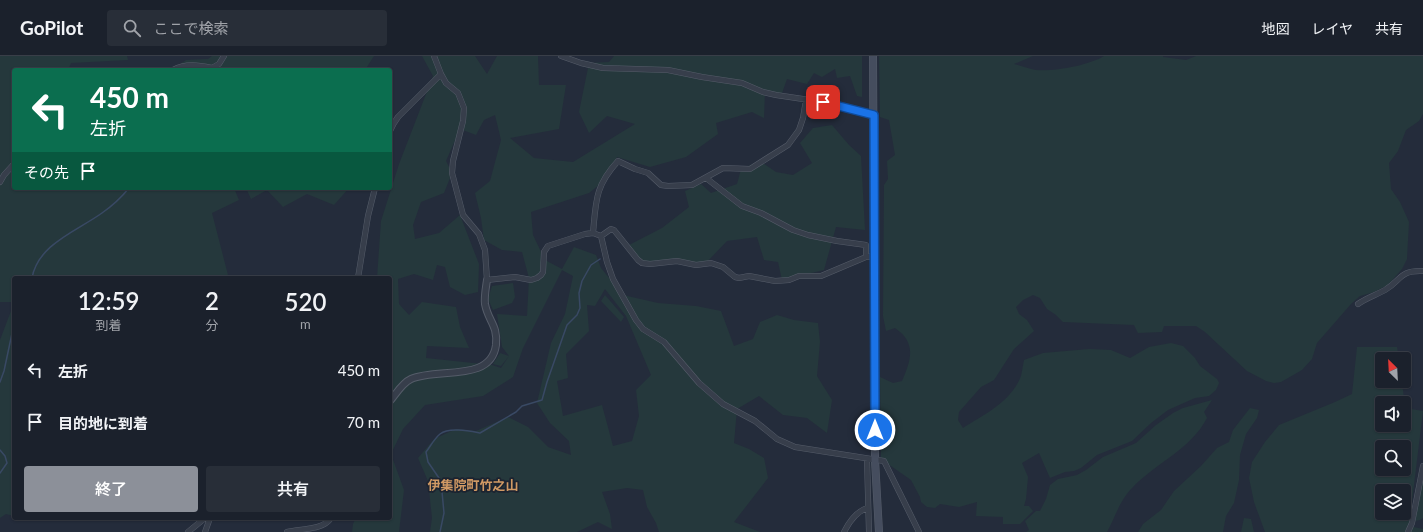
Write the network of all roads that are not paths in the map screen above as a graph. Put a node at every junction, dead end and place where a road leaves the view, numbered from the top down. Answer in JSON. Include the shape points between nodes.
{"nodes":[{"id":1,"x":224,"y":56,"type":"edge"},
{"id":2,"x":434,"y":56,"type":"edge"},
{"id":3,"x":561,"y":56,"type":"edge"},
{"id":4,"x":874,"y":56,"type":"edge"},
{"id":5,"x":178,"y":68,"type":"edge"},
{"id":6,"x":212,"y":68,"type":"edge"},
{"id":7,"x":212,"y":68,"type":"edge"},
{"id":8,"x":441,"y":74,"type":"junction"},
{"id":9,"x":806,"y":100,"type":"junction"},
{"id":10,"x":874,"y":115,"type":"junction"},
{"id":11,"x":392,"y":126,"type":"edge"},
{"id":12,"x":12,"y":166,"type":"edge"},
{"id":13,"x":706,"y":178,"type":"junction"},
{"id":14,"x":0,"y":182,"type":"edge"},
{"id":15,"x":374,"y":190,"type":"edge"},
{"id":16,"x":593,"y":233,"type":"junction"},
{"id":17,"x":601,"y":236,"type":"junction"},
{"id":18,"x":874,"y":256,"type":"junction"},
{"id":19,"x":866,"y":257,"type":"junction"},
{"id":20,"x":1423,"y":271,"type":"edge"},
{"id":21,"x":358,"y":276,"type":"edge"},
{"id":22,"x":487,"y":280,"type":"junction"},
{"id":23,"x":1358,"y":304,"type":"dead end"},
{"id":24,"x":392,"y":399,"type":"edge"},
{"id":25,"x":867,"y":459,"type":"junction"},
{"id":26,"x":875,"y":460,"type":"junction"},
{"id":27,"x":1423,"y":466,"type":"edge"},
{"id":28,"x":867,"y":508,"type":"junction"},
{"id":29,"x":203,"y":520,"type":"edge"},
{"id":30,"x":209,"y":520,"type":"edge"},
{"id":31,"x":330,"y":520,"type":"edge"},
{"id":32,"x":188,"y":532,"type":"edge"},
{"id":33,"x":206,"y":532,"type":"edge"},
{"id":34,"x":288,"y":532,"type":"edge"},
{"id":35,"x":844,"y":532,"type":"edge"},
{"id":36,"x":869,"y":532,"type":"edge"},
{"id":37,"x":879,"y":532,"type":"edge"},
{"id":38,"x":919,"y":532,"type":"edge"},
{"id":39,"x":1408,"y":532,"type":"edge"}],
"edges":[{"from":1,"to":7,"type":"street","via":[[219,64]]},
{"from":2,"to":8,"type":"street"},
{"from":3,"to":9,"type":"street","via":[[603,68],[668,70],[742,83],[763,92]]},
{"from":4,"to":10,"type":"main road"},
{"from":5,"to":6,"type":"street","via":[[192,64]]},
{"from":8,"to":11,"type":"street"},
{"from":8,"to":22,"type":"street","via":[[446,83],[458,93],[464,108],[452,173],[463,215],[479,234],[486,250]]},
{"from":9,"to":10,"type":"street"},
{"from":9,"to":13,"type":"street","via":[[800,130],[788,145],[750,168],[723,168]]},
{"from":10,"to":18,"type":"main road"},
{"from":12,"to":14,"type":"street"},
{"from":13,"to":16,"type":"street","via":[[692,185],[661,185],[648,174],[618,160],[600,186]]},
{"from":13,"to":19,"type":"street","via":[[742,206],[793,230],[866,245]]},
{"from":15,"to":21,"type":"street"},
{"from":16,"to":17,"type":"street"},
{"from":16,"to":22,"type":"street","via":[[548,246],[544,252],[543,272],[537,278],[531,280],[516,276]]},
{"from":17,"to":19,"type":"street","via":[[611,229],[614,230],[642,263],[677,260],[696,265],[711,263],[723,267],[735,277],[749,276],[775,281],[799,276],[821,276]]},
{"from":17,"to":25,"type":"street","via":[[613,279],[636,320],[643,329],[664,342],[699,383],[723,404],[786,444],[807,450]]},
{"from":18,"to":19,"type":"street"},
{"from":18,"to":26,"type":"main road"},
{"from":20,"to":23,"type":"street","via":[[1402,275],[1387,289]]},
{"from":22,"to":24,"type":"street","via":[[485,305],[495,327],[496,340],[495,350],[486,364],[469,371],[432,374],[412,379],[405,383]]},
{"from":25,"to":26,"type":"street"},
{"from":25,"to":28,"type":"street"},
{"from":26,"to":37,"type":"main road"},
{"from":26,"to":38,"type":"street","via":[[884,462]]},
{"from":27,"to":39,"type":"street"},
{"from":28,"to":35,"type":"street","via":[[851,519]]},
{"from":28,"to":36,"type":"street"},
{"from":29,"to":32,"type":"street"},
{"from":30,"to":33,"type":"street"},
{"from":31,"to":34,"type":"street","via":[[316,528]]}]}
